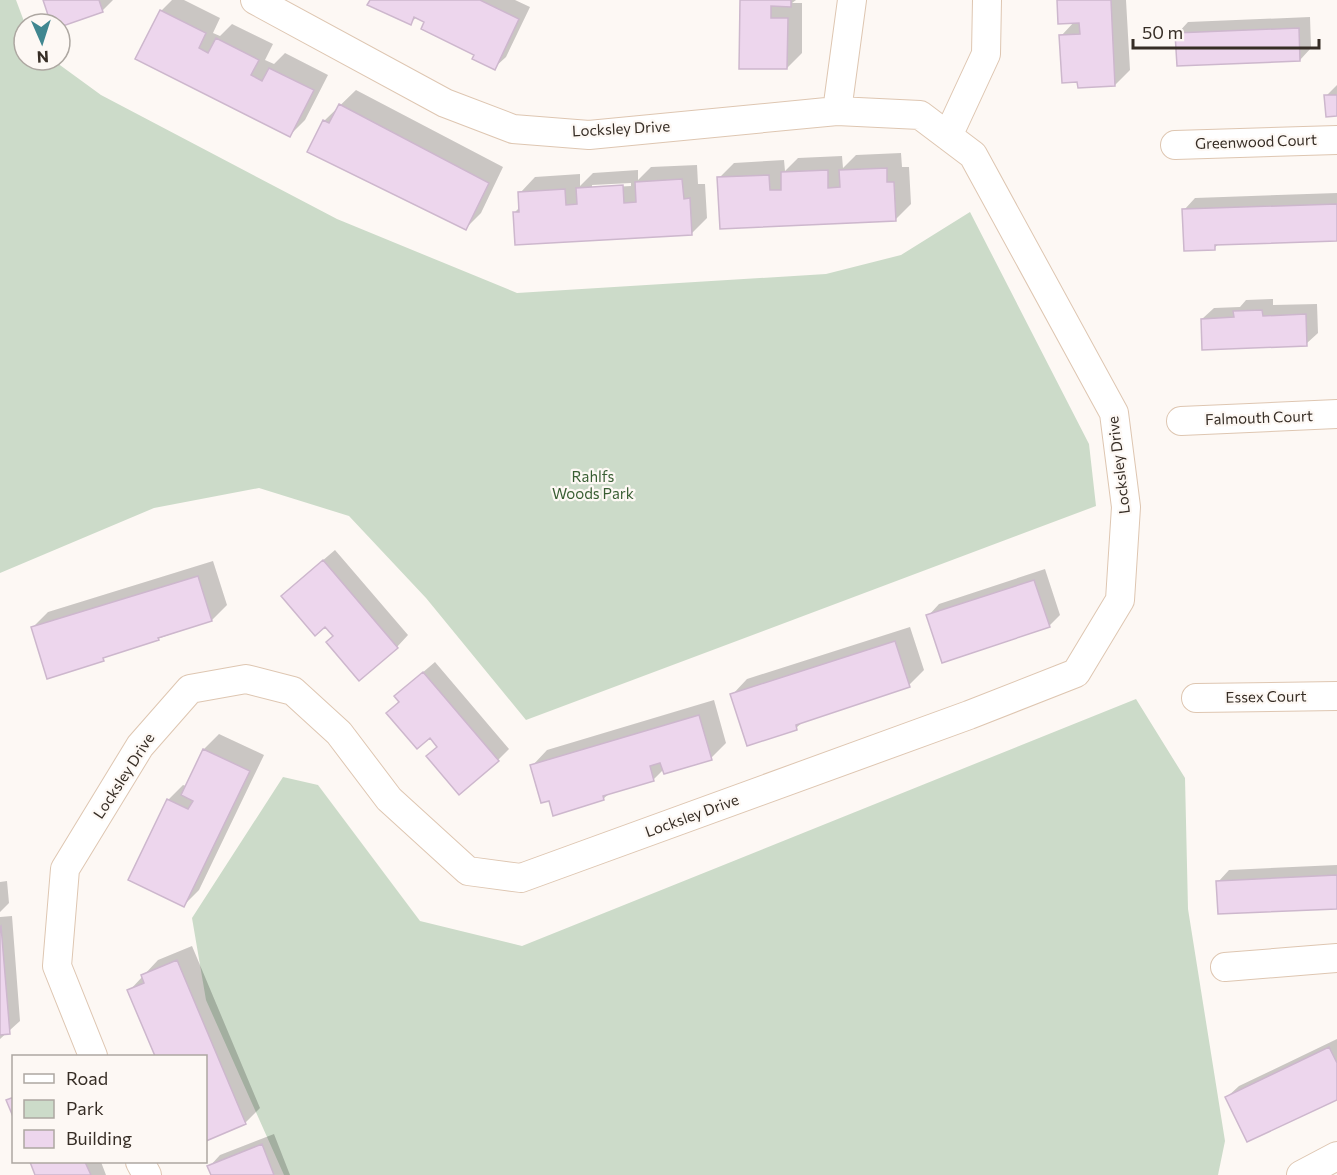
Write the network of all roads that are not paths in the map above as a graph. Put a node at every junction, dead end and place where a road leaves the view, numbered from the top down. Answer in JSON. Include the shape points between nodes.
{"nodes":[{"id":1,"x":255,"y":0,"type":"edge"},
{"id":2,"x":852,"y":0,"type":"edge"},
{"id":3,"x":987,"y":0,"type":"edge"},
{"id":4,"x":837,"y":111,"type":"junction"},
{"id":5,"x":948,"y":136,"type":"junction"},
{"id":6,"x":1337,"y":140,"type":"edge"},
{"id":7,"x":1175,"y":145,"type":"dead end"},
{"id":8,"x":1337,"y":414,"type":"edge"},
{"id":9,"x":1181,"y":421,"type":"dead end"},
{"id":10,"x":1337,"y":696,"type":"edge"},
{"id":11,"x":1196,"y":698,"type":"dead end"},
{"id":12,"x":1337,"y":958,"type":"edge"},
{"id":13,"x":1225,"y":967,"type":"dead end"},
{"id":14,"x":93,"y":1055,"type":"edge"},
{"id":15,"x":1337,"y":1156,"type":"edge"},
{"id":16,"x":1301,"y":1175,"type":"edge"}],
"edges":[{"from":1,"to":4,"type":"street","name":"Locksley Drive","via":[[446,103],[513,129],[590,135]]},
{"from":2,"to":4,"type":"street"},
{"from":3,"to":5,"type":"street","via":[[986,54]]},
{"from":4,"to":5,"type":"street","name":"Locksley Drive","via":[[920,115]]},
{"from":5,"to":14,"type":"street","name":"Locksley Drive","via":[[973,155],[1114,413],[1126,507],[1120,600],[1076,673],[521,878],[468,871],[389,799],[339,733],[293,691],[246,679],[190,689],[140,746],[65,869],[57,966]]},
{"from":6,"to":7,"type":"street","name":"Greenwood Court"},
{"from":8,"to":9,"type":"street","name":"Falmouth Court"},
{"from":10,"to":11,"type":"street","name":"Essex Court"},
{"from":12,"to":13,"type":"street"},
{"from":15,"to":16,"type":"street"}]}
